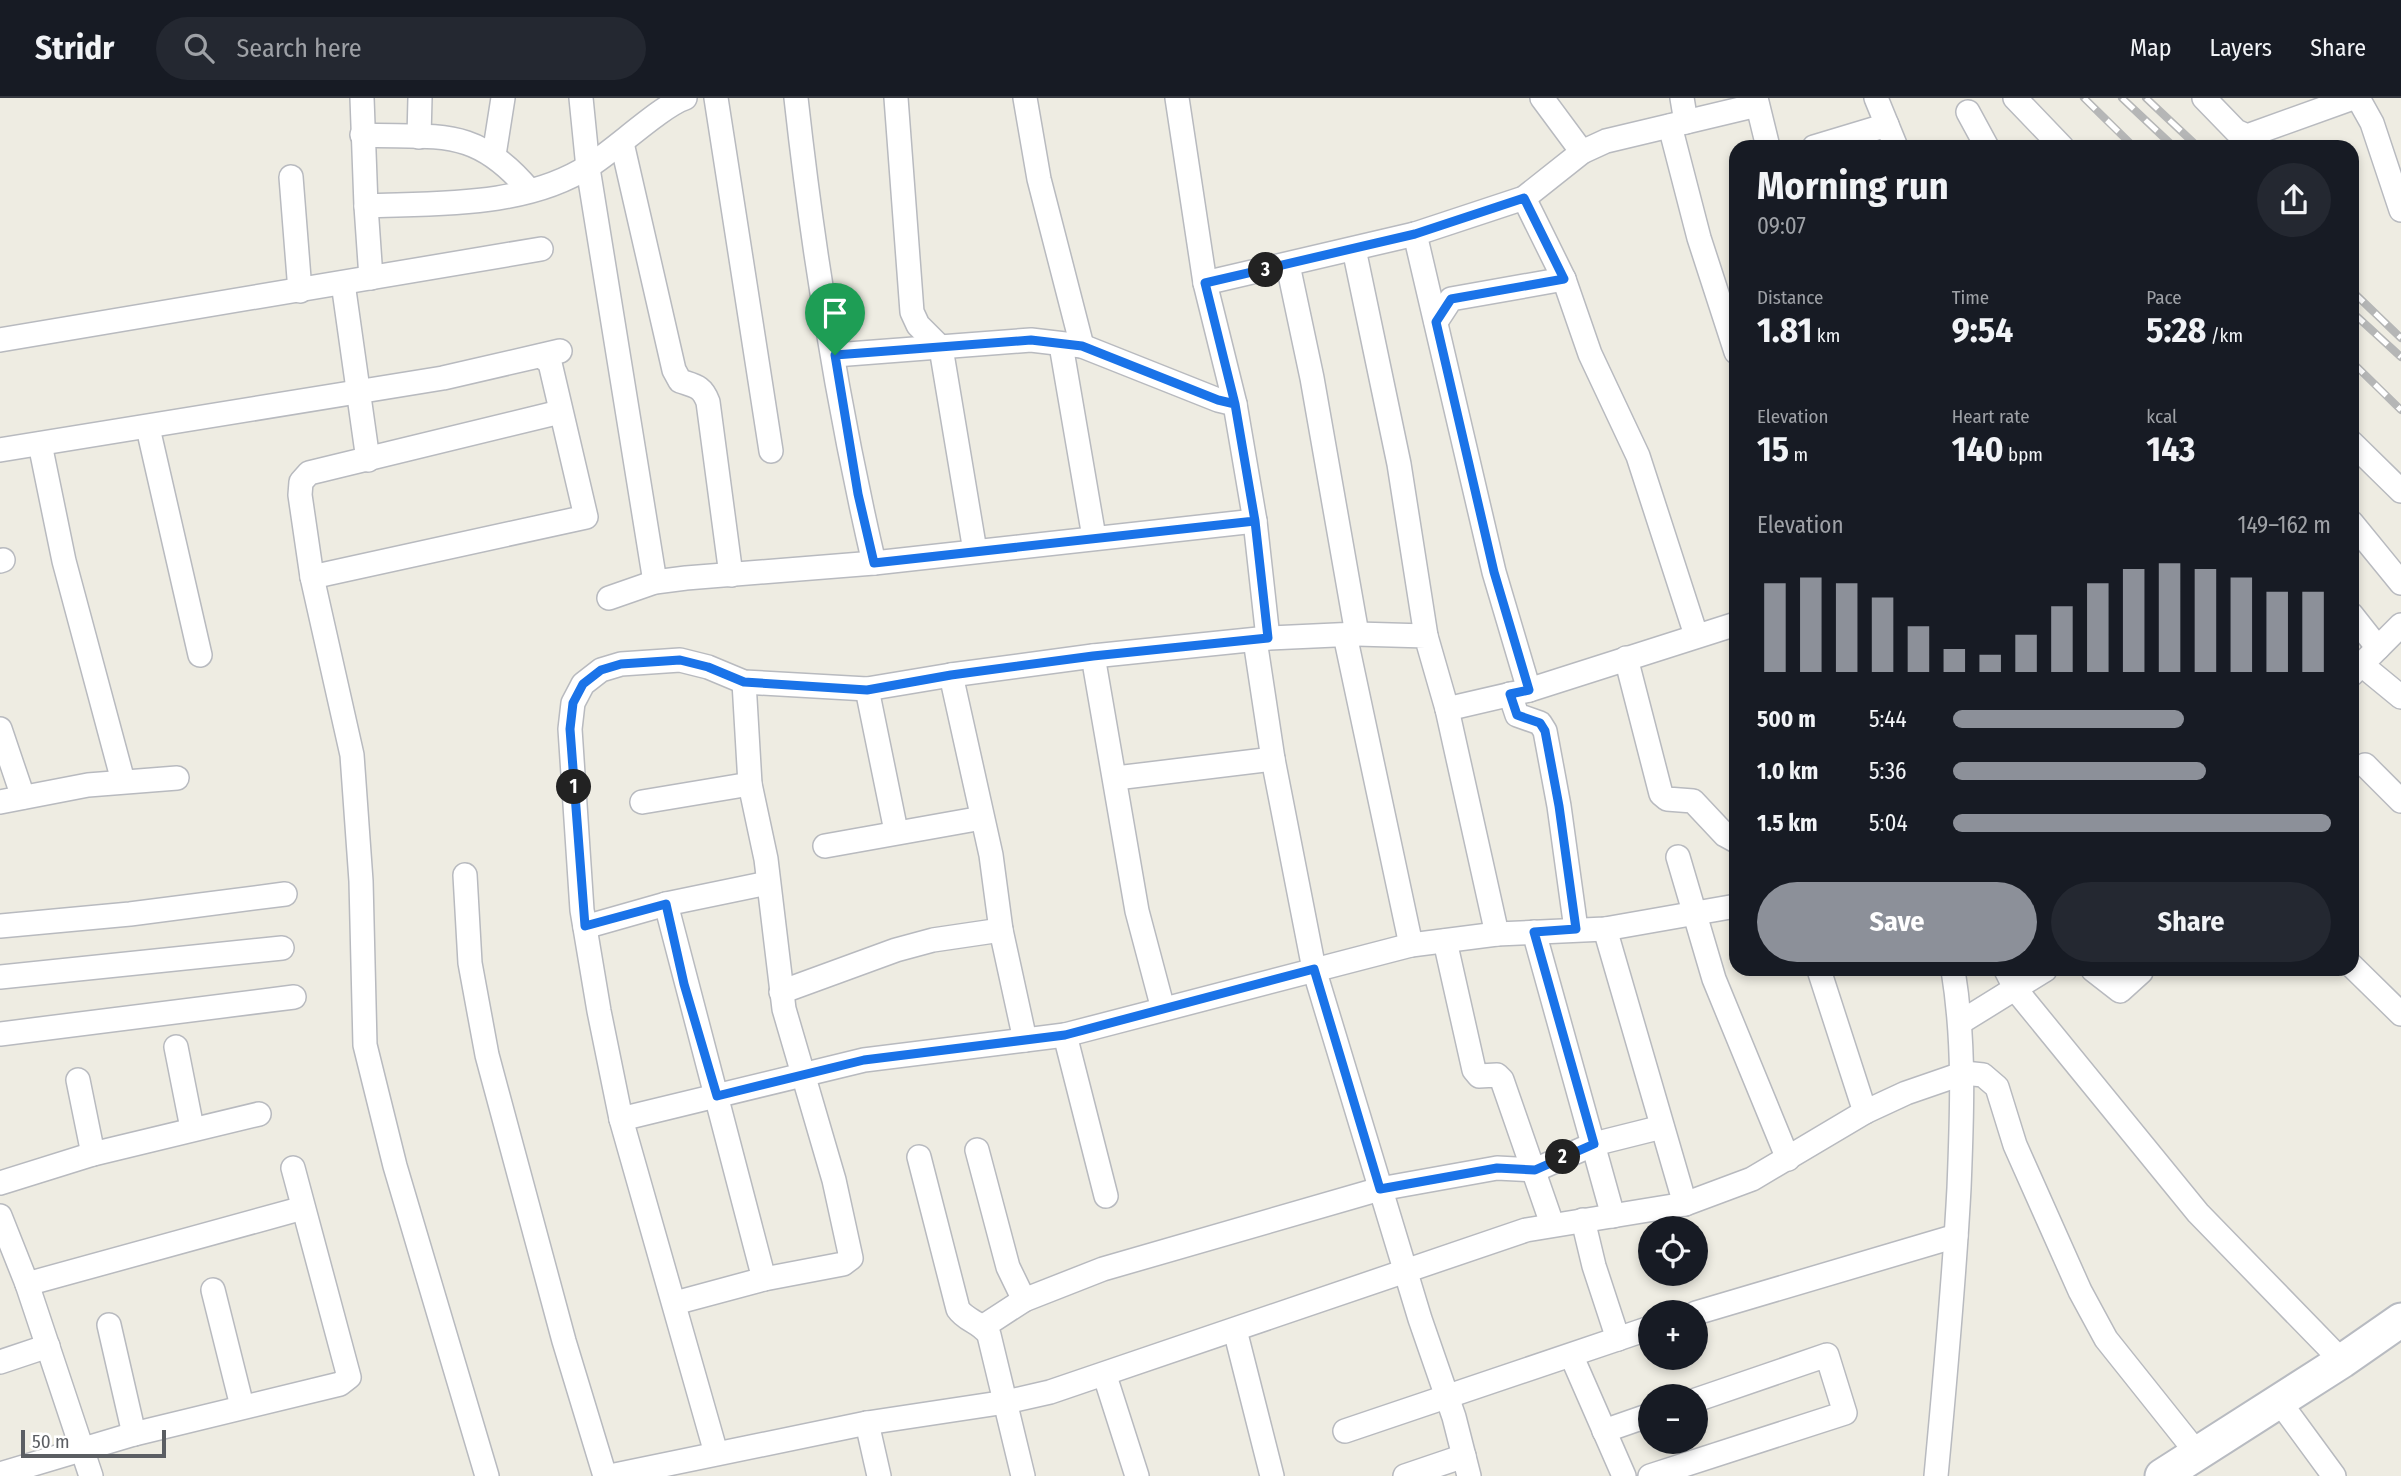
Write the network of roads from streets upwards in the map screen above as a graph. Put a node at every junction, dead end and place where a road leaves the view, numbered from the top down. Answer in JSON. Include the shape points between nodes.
{"nodes":[{"id":1,"x":362,"y":98,"type":"edge"},
{"id":2,"x":420,"y":98,"type":"edge"},
{"id":3,"x":503,"y":98,"type":"edge"},
{"id":4,"x":581,"y":98,"type":"edge"},
{"id":5,"x":681,"y":98,"type":"edge"},
{"id":6,"x":716,"y":98,"type":"edge"},
{"id":7,"x":796,"y":98,"type":"edge"},
{"id":8,"x":896,"y":98,"type":"edge"},
{"id":9,"x":1025,"y":98,"type":"edge"},
{"id":10,"x":1177,"y":98,"type":"edge"},
{"id":11,"x":1542,"y":98,"type":"edge"},
{"id":12,"x":1682,"y":98,"type":"edge"},
{"id":13,"x":1876,"y":98,"type":"edge"},
{"id":14,"x":2015,"y":98,"type":"edge"},
{"id":15,"x":2204,"y":98,"type":"edge"},
{"id":16,"x":2356,"y":98,"type":"edge"},
{"id":17,"x":1757,"y":101,"type":"edge"},
{"id":18,"x":1968,"y":112,"type":"dead end"},
{"id":19,"x":1678,"y":124,"type":"junction"},
{"id":20,"x":1887,"y":125,"type":"junction"},
{"id":21,"x":362,"y":135,"type":"junction"},
{"id":22,"x":419,"y":137,"type":"junction"},
{"id":23,"x":1766,"y":140,"type":"edge"},
{"id":24,"x":1837,"y":140,"type":"edge"},
{"id":25,"x":1893,"y":140,"type":"edge"},
{"id":26,"x":1983,"y":140,"type":"edge"},
{"id":27,"x":2055,"y":140,"type":"edge"},
{"id":28,"x":622,"y":143,"type":"junction"},
{"id":29,"x":1582,"y":152,"type":"junction"},
{"id":30,"x":494,"y":155,"type":"junction"},
{"id":31,"x":588,"y":168,"type":"junction"},
{"id":32,"x":291,"y":177,"type":"dead end"},
{"id":33,"x":529,"y":190,"type":"junction"},
{"id":34,"x":1524,"y":198,"type":"junction"},
{"id":35,"x":2400,"y":205,"type":"edge"},
{"id":36,"x":366,"y":206,"type":"junction"},
{"id":37,"x":1415,"y":234,"type":"junction"},
{"id":38,"x":541,"y":249,"type":"dead end"},
{"id":39,"x":1354,"y":249,"type":"junction"},
{"id":40,"x":1288,"y":265,"type":"junction"},
{"id":41,"x":372,"y":278,"type":"junction"},
{"id":42,"x":1564,"y":279,"type":"junction"},
{"id":43,"x":343,"y":283,"type":"junction"},
{"id":44,"x":1205,"y":283,"type":"junction"},
{"id":45,"x":300,"y":291,"type":"junction"},
{"id":46,"x":1436,"y":322,"type":"junction"},
{"id":47,"x":1729,"y":330,"type":"edge"},
{"id":48,"x":0,"y":340,"type":"edge"},
{"id":49,"x":1072,"y":346,"type":"junction"},
{"id":50,"x":941,"y":348,"type":"junction"},
{"id":51,"x":835,"y":355,"type":"junction"},
{"id":52,"x":357,"y":393,"type":"junction"},
{"id":53,"x":1235,"y":404,"type":"junction"},
{"id":54,"x":560,"y":412,"type":"junction"},
{"id":55,"x":148,"y":428,"type":"junction"},
{"id":56,"x":40,"y":444,"type":"junction"},
{"id":57,"x":0,"y":450,"type":"edge"},
{"id":58,"x":771,"y":450,"type":"dead end"},
{"id":59,"x":2359,"y":450,"type":"edge"},
{"id":60,"x":368,"y":460,"type":"junction"},
{"id":61,"x":2401,"y":491,"type":"edge"},
{"id":62,"x":1255,"y":521,"type":"junction"},
{"id":63,"x":2359,"y":532,"type":"edge"},
{"id":64,"x":1094,"y":537,"type":"junction"},
{"id":65,"x":975,"y":551,"type":"junction"},
{"id":66,"x":874,"y":563,"type":"junction"},
{"id":67,"x":731,"y":575,"type":"junction"},
{"id":68,"x":312,"y":577,"type":"junction"},
{"id":69,"x":655,"y":582,"type":"junction"},
{"id":70,"x":2401,"y":583,"type":"edge"},
{"id":71,"x":608,"y":598,"type":"dead end"},
{"id":72,"x":2359,"y":624,"type":"edge"},
{"id":73,"x":2401,"y":625,"type":"edge"},
{"id":74,"x":1729,"y":626,"type":"edge"},
{"id":75,"x":1351,"y":634,"type":"junction"},
{"id":76,"x":1696,"y":635,"type":"junction"},
{"id":77,"x":1426,"y":636,"type":"junction"},
{"id":78,"x":1261,"y":639,"type":"junction"},
{"id":79,"x":2378,"y":648,"type":"junction"},
{"id":80,"x":200,"y":655,"type":"dead end"},
{"id":81,"x":1093,"y":656,"type":"junction"},
{"id":82,"x":1626,"y":658,"type":"junction"},
{"id":83,"x":2359,"y":667,"type":"edge"},
{"id":84,"x":2359,"y":670,"type":"edge"},
{"id":85,"x":951,"y":675,"type":"junction"},
{"id":86,"x":744,"y":682,"type":"junction"},
{"id":87,"x":867,"y":690,"type":"junction"},
{"id":88,"x":1519,"y":692,"type":"junction"},
{"id":89,"x":2400,"y":695,"type":"edge"},
{"id":90,"x":1447,"y":709,"type":"junction"},
{"id":91,"x":0,"y":729,"type":"edge"},
{"id":92,"x":1273,"y":760,"type":"junction"},
{"id":93,"x":2365,"y":765,"type":"dead end"},
{"id":94,"x":177,"y":778,"type":"dead end"},
{"id":95,"x":1116,"y":778,"type":"junction"},
{"id":96,"x":123,"y":780,"type":"junction"},
{"id":97,"x":750,"y":783,"type":"junction"},
{"id":98,"x":23,"y":797,"type":"junction"},
{"id":99,"x":2401,"y":801,"type":"edge"},
{"id":100,"x":0,"y":802,"type":"edge"},
{"id":101,"x":642,"y":802,"type":"dead end"},
{"id":102,"x":982,"y":818,"type":"junction"},
{"id":103,"x":895,"y":831,"type":"junction"},
{"id":104,"x":1729,"y":837,"type":"edge"},
{"id":105,"x":825,"y":846,"type":"dead end"},
{"id":106,"x":1678,"y":857,"type":"dead end"},
{"id":107,"x":465,"y":875,"type":"dead end"},
{"id":108,"x":768,"y":883,"type":"junction"},
{"id":109,"x":285,"y":894,"type":"dead end"},
{"id":110,"x":666,"y":904,"type":"junction"},
{"id":111,"x":1729,"y":907,"type":"edge"},
{"id":112,"x":1695,"y":913,"type":"junction"},
{"id":113,"x":0,"y":926,"type":"edge"},
{"id":114,"x":585,"y":926,"type":"junction"},
{"id":115,"x":1576,"y":929,"type":"junction"},
{"id":116,"x":1605,"y":929,"type":"junction"},
{"id":117,"x":1001,"y":930,"type":"junction"},
{"id":118,"x":1534,"y":932,"type":"junction"},
{"id":119,"x":1497,"y":934,"type":"junction"},
{"id":120,"x":1445,"y":942,"type":"junction"},
{"id":121,"x":1410,"y":945,"type":"junction"},
{"id":122,"x":282,"y":948,"type":"dead end"},
{"id":123,"x":1314,"y":969,"type":"junction"},
{"id":124,"x":2359,"y":973,"type":"edge"},
{"id":125,"x":1821,"y":976,"type":"edge"},
{"id":126,"x":1954,"y":976,"type":"edge"},
{"id":127,"x":2009,"y":976,"type":"edge"},
{"id":128,"x":2036,"y":976,"type":"edge"},
{"id":129,"x":2100,"y":976,"type":"edge"},
{"id":130,"x":2136,"y":976,"type":"edge"},
{"id":131,"x":0,"y":977,"type":"edge"},
{"id":132,"x":2016,"y":990,"type":"junction"},
{"id":133,"x":782,"y":992,"type":"junction"},
{"id":134,"x":294,"y":996,"type":"dead end"},
{"id":135,"x":1163,"y":1009,"type":"junction"},
{"id":136,"x":2401,"y":1014,"type":"edge"},
{"id":137,"x":1961,"y":1022,"type":"junction"},
{"id":138,"x":0,"y":1034,"type":"edge"},
{"id":139,"x":1065,"y":1035,"type":"junction"},
{"id":140,"x":1025,"y":1040,"type":"junction"},
{"id":141,"x":176,"y":1047,"type":"dead end"},
{"id":142,"x":1964,"y":1073,"type":"junction"},
{"id":143,"x":803,"y":1075,"type":"junction"},
{"id":144,"x":78,"y":1080,"type":"dead end"},
{"id":145,"x":717,"y":1096,"type":"junction"},
{"id":146,"x":1865,"y":1112,"type":"junction"},
{"id":147,"x":259,"y":1114,"type":"dead end"},
{"id":148,"x":621,"y":1119,"type":"junction"},
{"id":149,"x":1662,"y":1127,"type":"junction"},
{"id":150,"x":192,"y":1128,"type":"junction"},
{"id":151,"x":1594,"y":1144,"type":"junction"},
{"id":152,"x":977,"y":1150,"type":"dead end"},
{"id":153,"x":93,"y":1154,"type":"junction"},
{"id":154,"x":919,"y":1157,"type":"dead end"},
{"id":155,"x":1788,"y":1159,"type":"junction"},
{"id":156,"x":293,"y":1168,"type":"dead end"},
{"id":157,"x":1535,"y":1170,"type":"junction"},
{"id":158,"x":0,"y":1182,"type":"edge"},
{"id":159,"x":1380,"y":1189,"type":"junction"},
{"id":160,"x":1106,"y":1196,"type":"dead end"},
{"id":161,"x":1685,"y":1204,"type":"junction"},
{"id":162,"x":303,"y":1208,"type":"junction"},
{"id":163,"x":0,"y":1216,"type":"edge"},
{"id":164,"x":1614,"y":1216,"type":"junction"},
{"id":165,"x":1583,"y":1220,"type":"junction"},
{"id":166,"x":1552,"y":1224,"type":"junction"},
{"id":167,"x":1956,"y":1236,"type":"junction"},
{"id":168,"x":1404,"y":1269,"type":"junction"},
{"id":169,"x":764,"y":1279,"type":"junction"},
{"id":170,"x":27,"y":1284,"type":"junction"},
{"id":171,"x":213,"y":1290,"type":"dead end"},
{"id":172,"x":1024,"y":1300,"type":"junction"},
{"id":173,"x":675,"y":1303,"type":"junction"},
{"id":174,"x":1708,"y":1309,"type":"edge"},
{"id":175,"x":2401,"y":1320,"type":"edge"},
{"id":176,"x":109,"y":1325,"type":"dead end"},
{"id":177,"x":984,"y":1326,"type":"junction"},
{"id":178,"x":1235,"y":1330,"type":"junction"},
{"id":179,"x":1638,"y":1332,"type":"edge"},
{"id":180,"x":1619,"y":1339,"type":"junction"},
{"id":181,"x":48,"y":1346,"type":"junction"},
{"id":182,"x":1572,"y":1357,"type":"junction"},
{"id":183,"x":2342,"y":1361,"type":"junction"},
{"id":184,"x":0,"y":1362,"type":"edge"},
{"id":185,"x":1105,"y":1376,"type":"junction"},
{"id":186,"x":1708,"y":1396,"type":"edge"},
{"id":187,"x":1448,"y":1399,"type":"junction"},
{"id":188,"x":2279,"y":1401,"type":"junction"},
{"id":189,"x":1006,"y":1402,"type":"junction"},
{"id":190,"x":242,"y":1406,"type":"junction"},
{"id":191,"x":1638,"y":1419,"type":"edge"},
{"id":192,"x":867,"y":1423,"type":"junction"},
{"id":193,"x":1345,"y":1431,"type":"dead end"},
{"id":194,"x":1604,"y":1431,"type":"junction"},
{"id":195,"x":134,"y":1433,"type":"junction"},
{"id":196,"x":82,"y":1449,"type":"junction"},
{"id":197,"x":716,"y":1453,"type":"junction"},
{"id":198,"x":2197,"y":1453,"type":"junction"},
{"id":199,"x":1466,"y":1466,"type":"edge"},
{"id":200,"x":0,"y":1474,"type":"edge"},
{"id":201,"x":91,"y":1476,"type":"edge"},
{"id":202,"x":487,"y":1476,"type":"edge"},
{"id":203,"x":608,"y":1476,"type":"edge"},
{"id":204,"x":879,"y":1476,"type":"edge"},
{"id":205,"x":1023,"y":1476,"type":"edge"},
{"id":206,"x":1137,"y":1476,"type":"edge"},
{"id":207,"x":1272,"y":1476,"type":"edge"},
{"id":208,"x":1405,"y":1476,"type":"edge"},
{"id":209,"x":1624,"y":1476,"type":"edge"},
{"id":210,"x":1650,"y":1476,"type":"edge"},
{"id":211,"x":1936,"y":1476,"type":"edge"},
{"id":212,"x":2162,"y":1476,"type":"edge"},
{"id":213,"x":2334,"y":1476,"type":"edge"}],
"edges":[{"from":1,"to":21,"type":"street"},
{"from":2,"to":22,"type":"street"},
{"from":3,"to":30,"type":"street"},
{"from":4,"to":31,"type":"street"},
{"from":5,"to":28,"type":"street"},
{"from":6,"to":58,"type":"street"},
{"from":7,"to":51,"type":"street","via":[[808,205]]},
{"from":8,"to":50,"type":"street","via":[[912,312]]},
{"from":9,"to":49,"type":"street"},
{"from":10,"to":44,"type":"street"},
{"from":11,"to":29,"type":"street"},
{"from":12,"to":19,"type":"street"},
{"from":13,"to":20,"type":"street"},
{"from":14,"to":27,"type":"street"},
{"from":15,"to":16,"type":"street","via":[[2236,131],[2247,136]]},
{"from":16,"to":35,"type":"street","via":[[2372,123]]},
{"from":17,"to":19,"type":"street"},
{"from":17,"to":23,"type":"street"},
{"from":18,"to":26,"type":"street"},
{"from":19,"to":29,"type":"street","via":[[1606,141]]},
{"from":19,"to":47,"type":"street","via":[[1699,238]]},
{"from":20,"to":24,"type":"street"},
{"from":20,"to":25,"type":"street"},
{"from":21,"to":22,"type":"street"},
{"from":21,"to":36,"type":"street"},
{"from":22,"to":30,"type":"street","via":[[456,139]]},
{"from":28,"to":31,"type":"street"},
{"from":28,"to":67,"type":"street","via":[[674,370],[680,381],[704,391],[708,402]]},
{"from":29,"to":34,"type":"street"},
{"from":30,"to":33,"type":"street"},
{"from":31,"to":33,"type":"street"},
{"from":31,"to":69,"type":"street"},
{"from":32,"to":45,"type":"street"},
{"from":33,"to":36,"type":"street","via":[[439,204]]},
{"from":34,"to":37,"type":"street"},
{"from":34,"to":42,"type":"street"},
{"from":36,"to":41,"type":"street"},
{"from":37,"to":39,"type":"street"},
{"from":37,"to":46,"type":"street"},
{"from":38,"to":41,"type":"street"},
{"from":39,"to":40,"type":"street"},
{"from":39,"to":77,"type":"street","via":[[1399,464]]},
{"from":40,"to":44,"type":"street"},
{"from":40,"to":75,"type":"street","via":[[1317,404]]},
{"from":41,"to":43,"type":"street"},
{"from":42,"to":46,"type":"street","via":[[1451,299]]},
{"from":42,"to":76,"type":"street","via":[[1590,354],[1638,456]]},
{"from":43,"to":45,"type":"street"},
{"from":43,"to":52,"type":"street"},
{"from":44,"to":53,"type":"street"},
{"from":45,"to":48,"type":"street"},
{"from":46,"to":88,"type":"street"},
{"from":49,"to":50,"type":"street","via":[[1031,340]]},
{"from":49,"to":53,"type":"street"},
{"from":49,"to":64,"type":"street"},
{"from":50,"to":51,"type":"street"},
{"from":50,"to":65,"type":"street"},
{"from":51,"to":66,"type":"street"},
{"from":52,"to":54,"type":"street","via":[[551,353]]},
{"from":52,"to":55,"type":"street"},
{"from":52,"to":60,"type":"street"},
{"from":53,"to":62,"type":"street"},
{"from":54,"to":60,"type":"street"},
{"from":54,"to":68,"type":"street","via":[[586,517]]},
{"from":55,"to":56,"type":"street"},
{"from":55,"to":80,"type":"street"},
{"from":56,"to":57,"type":"street"},
{"from":56,"to":96,"type":"street","via":[[64,561]]},
{"from":59,"to":61,"type":"street"},
{"from":60,"to":68,"type":"street","via":[[309,473],[301,482]]},
{"from":62,"to":64,"type":"street"},
{"from":62,"to":78,"type":"street"},
{"from":63,"to":70,"type":"street"},
{"from":64,"to":65,"type":"street"},
{"from":65,"to":66,"type":"street"},
{"from":66,"to":67,"type":"street"},
{"from":67,"to":69,"type":"street"},
{"from":68,"to":202,"type":"street","via":[[352,755],[365,1045],[395,1166]]},
{"from":69,"to":71,"type":"street"},
{"from":72,"to":79,"type":"street"},
{"from":73,"to":79,"type":"street"},
{"from":74,"to":76,"type":"street"},
{"from":75,"to":77,"type":"street"},
{"from":75,"to":78,"type":"street"},
{"from":75,"to":121,"type":"street"},
{"from":76,"to":82,"type":"street"},
{"from":77,"to":90,"type":"street"},
{"from":78,"to":81,"type":"street"},
{"from":78,"to":92,"type":"street"},
{"from":79,"to":83,"type":"street"},
{"from":81,"to":85,"type":"street"},
{"from":81,"to":95,"type":"street"},
{"from":82,"to":88,"type":"street"},
{"from":82,"to":104,"type":"street","via":[[1661,794],[1667,799],[1693,801]]},
{"from":84,"to":89,"type":"street"},
{"from":85,"to":87,"type":"street"},
{"from":85,"to":102,"type":"street"},
{"from":86,"to":87,"type":"street"},
{"from":86,"to":97,"type":"street"},
{"from":86,"to":114,"type":"street","via":[[680,660],[621,664],[601,670],[583,684],[573,703],[570,729]]},
{"from":87,"to":103,"type":"street"},
{"from":88,"to":90,"type":"street"},
{"from":88,"to":115,"type":"street","via":[[1517,715],[1540,723],[1545,731]]},
{"from":90,"to":119,"type":"street"},
{"from":91,"to":98,"type":"street"},
{"from":92,"to":95,"type":"street"},
{"from":92,"to":123,"type":"street"},
{"from":93,"to":99,"type":"street"},
{"from":94,"to":96,"type":"street"},
{"from":95,"to":135,"type":"street","via":[[1137,911]]},
{"from":96,"to":98,"type":"street"},
{"from":97,"to":101,"type":"street"},
{"from":97,"to":108,"type":"street"},
{"from":98,"to":100,"type":"street"},
{"from":102,"to":103,"type":"street"},
{"from":102,"to":117,"type":"street"},
{"from":103,"to":105,"type":"street"},
{"from":106,"to":112,"type":"street"},
{"from":107,"to":203,"type":"street","via":[[470,963],[486,1055],[565,1341]]},
{"from":108,"to":110,"type":"street"},
{"from":108,"to":133,"type":"street"},
{"from":109,"to":113,"type":"street"},
{"from":110,"to":114,"type":"street"},
{"from":110,"to":145,"type":"street"},
{"from":111,"to":112,"type":"street"},
{"from":112,"to":116,"type":"street"},
{"from":112,"to":155,"type":"street","via":[[1714,979]]},
{"from":114,"to":148,"type":"street"},
{"from":115,"to":116,"type":"street"},
{"from":115,"to":118,"type":"street"},
{"from":116,"to":149,"type":"street"},
{"from":117,"to":133,"type":"street","via":[[896,950]]},
{"from":117,"to":140,"type":"street"},
{"from":118,"to":119,"type":"street"},
{"from":118,"to":151,"type":"street"},
{"from":119,"to":120,"type":"street"},
{"from":120,"to":121,"type":"street"},
{"from":120,"to":157,"type":"street","via":[[1474,1070],[1479,1076],[1497,1075],[1502,1080]]},
{"from":121,"to":123,"type":"street"},
{"from":122,"to":131,"type":"street"},
{"from":123,"to":135,"type":"street"},
{"from":123,"to":159,"type":"street"},
{"from":124,"to":136,"type":"street"},
{"from":125,"to":146,"type":"street"},
{"from":126,"to":137,"type":"street"},
{"from":127,"to":132,"type":"street"},
{"from":128,"to":132,"type":"street"},
{"from":129,"to":130,"type":"street","via":[[2119,991]]},
{"from":132,"to":137,"type":"street"},
{"from":132,"to":183,"type":"street","via":[[2198,1213]]},
{"from":133,"to":143,"type":"street"},
{"from":134,"to":138,"type":"street"},
{"from":135,"to":139,"type":"street"},
{"from":137,"to":142,"type":"street"},
{"from":139,"to":140,"type":"street"},
{"from":139,"to":160,"type":"street"},
{"from":140,"to":143,"type":"street","via":[[864,1060]]},
{"from":141,"to":150,"type":"street"},
{"from":142,"to":146,"type":"street"},
{"from":142,"to":167,"type":"street"},
{"from":142,"to":198,"type":"street","via":[[1983,1075],[1997,1087],[2015,1145],[2080,1292],[2106,1339]]},
{"from":143,"to":145,"type":"street"},
{"from":143,"to":169,"type":"street","via":[[851,1258],[843,1264]]},
{"from":144,"to":153,"type":"street"},
{"from":145,"to":148,"type":"street"},
{"from":145,"to":169,"type":"street"},
{"from":146,"to":155,"type":"street"},
{"from":147,"to":150,"type":"street"},
{"from":148,"to":173,"type":"street"},
{"from":149,"to":151,"type":"street"},
{"from":149,"to":161,"type":"street"},
{"from":150,"to":153,"type":"street"},
{"from":151,"to":157,"type":"street"},
{"from":151,"to":164,"type":"street"},
{"from":152,"to":172,"type":"street","via":[[1008,1267]]},
{"from":153,"to":158,"type":"street"},
{"from":154,"to":177,"type":"street","via":[[958,1309],[963,1317]]},
{"from":155,"to":161,"type":"street","via":[[1752,1179]]},
{"from":156,"to":162,"type":"street"},
{"from":157,"to":159,"type":"street","via":[[1497,1168]]},
{"from":157,"to":166,"type":"street"},
{"from":159,"to":168,"type":"street"},
{"from":159,"to":172,"type":"street","via":[[1103,1269]]},
{"from":161,"to":164,"type":"street"},
{"from":162,"to":170,"type":"street"},
{"from":162,"to":190,"type":"street","via":[[349,1377],[340,1384]]},
{"from":163,"to":170,"type":"street"},
{"from":164,"to":165,"type":"street"},
{"from":165,"to":166,"type":"street"},
{"from":165,"to":180,"type":"street"},
{"from":166,"to":168,"type":"street"},
{"from":167,"to":174,"type":"street"},
{"from":167,"to":211,"type":"street"},
{"from":168,"to":178,"type":"street"},
{"from":168,"to":187,"type":"street"},
{"from":169,"to":173,"type":"street"},
{"from":170,"to":181,"type":"street"},
{"from":171,"to":190,"type":"street"},
{"from":172,"to":177,"type":"street"},
{"from":173,"to":197,"type":"street"},
{"from":175,"to":183,"type":"street"},
{"from":176,"to":195,"type":"street"},
{"from":177,"to":189,"type":"street"},
{"from":178,"to":185,"type":"street"},
{"from":178,"to":207,"type":"street"},
{"from":179,"to":180,"type":"street"},
{"from":180,"to":182,"type":"street"},
{"from":181,"to":184,"type":"street"},
{"from":181,"to":196,"type":"street"},
{"from":182,"to":187,"type":"street"},
{"from":182,"to":194,"type":"street"},
{"from":183,"to":188,"type":"street"},
{"from":185,"to":189,"type":"street"},
{"from":185,"to":206,"type":"street"},
{"from":186,"to":210,"type":"street","via":[[1827,1355],[1845,1413]]},
{"from":187,"to":193,"type":"street"},
{"from":187,"to":199,"type":"street"},
{"from":188,"to":198,"type":"street"},
{"from":188,"to":213,"type":"street"},
{"from":189,"to":192,"type":"street"},
{"from":189,"to":205,"type":"street"},
{"from":190,"to":195,"type":"street"},
{"from":191,"to":194,"type":"street"},
{"from":192,"to":197,"type":"street"},
{"from":192,"to":204,"type":"street"},
{"from":194,"to":209,"type":"street"},
{"from":195,"to":196,"type":"street"},
{"from":196,"to":200,"type":"street"},
{"from":196,"to":201,"type":"street"},
{"from":197,"to":203,"type":"street"},
{"from":198,"to":212,"type":"street"},
{"from":199,"to":208,"type":"street"}]}
